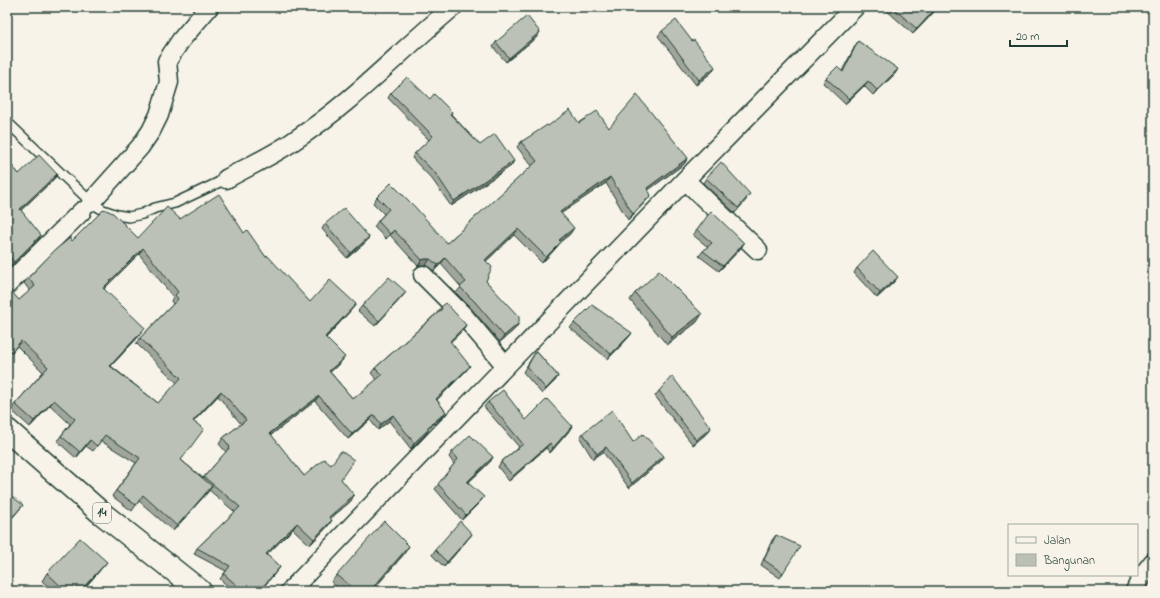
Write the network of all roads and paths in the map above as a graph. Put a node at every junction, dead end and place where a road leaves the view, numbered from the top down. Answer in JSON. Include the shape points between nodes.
{"nodes":[{"id":1,"x":209,"y":7,"type":"edge"},
{"id":2,"x":453,"y":7,"type":"edge"},
{"id":3,"x":855,"y":7,"type":"edge"},
{"id":4,"x":7,"y":122,"type":"edge"},
{"id":5,"x":226,"y":178,"type":"joint"},
{"id":6,"x":685,"y":180,"type":"junction"},
{"id":7,"x":86,"y":207,"type":"junction"},
{"id":8,"x":758,"y":250,"type":"dead end"},
{"id":9,"x":423,"y":275,"type":"dead end"},
{"id":10,"x":7,"y":285,"type":"edge"},
{"id":11,"x":506,"y":366,"type":"junction"},
{"id":12,"x":7,"y":430,"type":"edge"},
{"id":13,"x":1153,"y":562,"type":"edge"},
{"id":14,"x":200,"y":591,"type":"edge"},
{"id":15,"x":290,"y":591,"type":"edge"},
{"id":16,"x":1135,"y":591,"type":"edge"}],
"edges":[{"from":1,"to":7,"type":"street","via":[[167,61],[169,82],[151,131],[140,147]]},
{"from":2,"to":5,"type":"street","via":[[326,118],[294,141]]},
{"from":3,"to":6,"type":"street"},
{"from":4,"to":7,"type":"lane"},
{"from":5,"to":7,"type":"lane","via":[[175,203],[129,217]]},
{"from":6,"to":8,"type":"street"},
{"from":6,"to":11,"type":"street"},
{"from":7,"to":10,"type":"street"},
{"from":9,"to":11,"type":"street","via":[[463,315]]},
{"from":11,"to":15,"type":"street"},
{"from":12,"to":14,"type":"highway","number":"14","via":[[100,512]]},
{"from":13,"to":16,"type":"street"}]}
